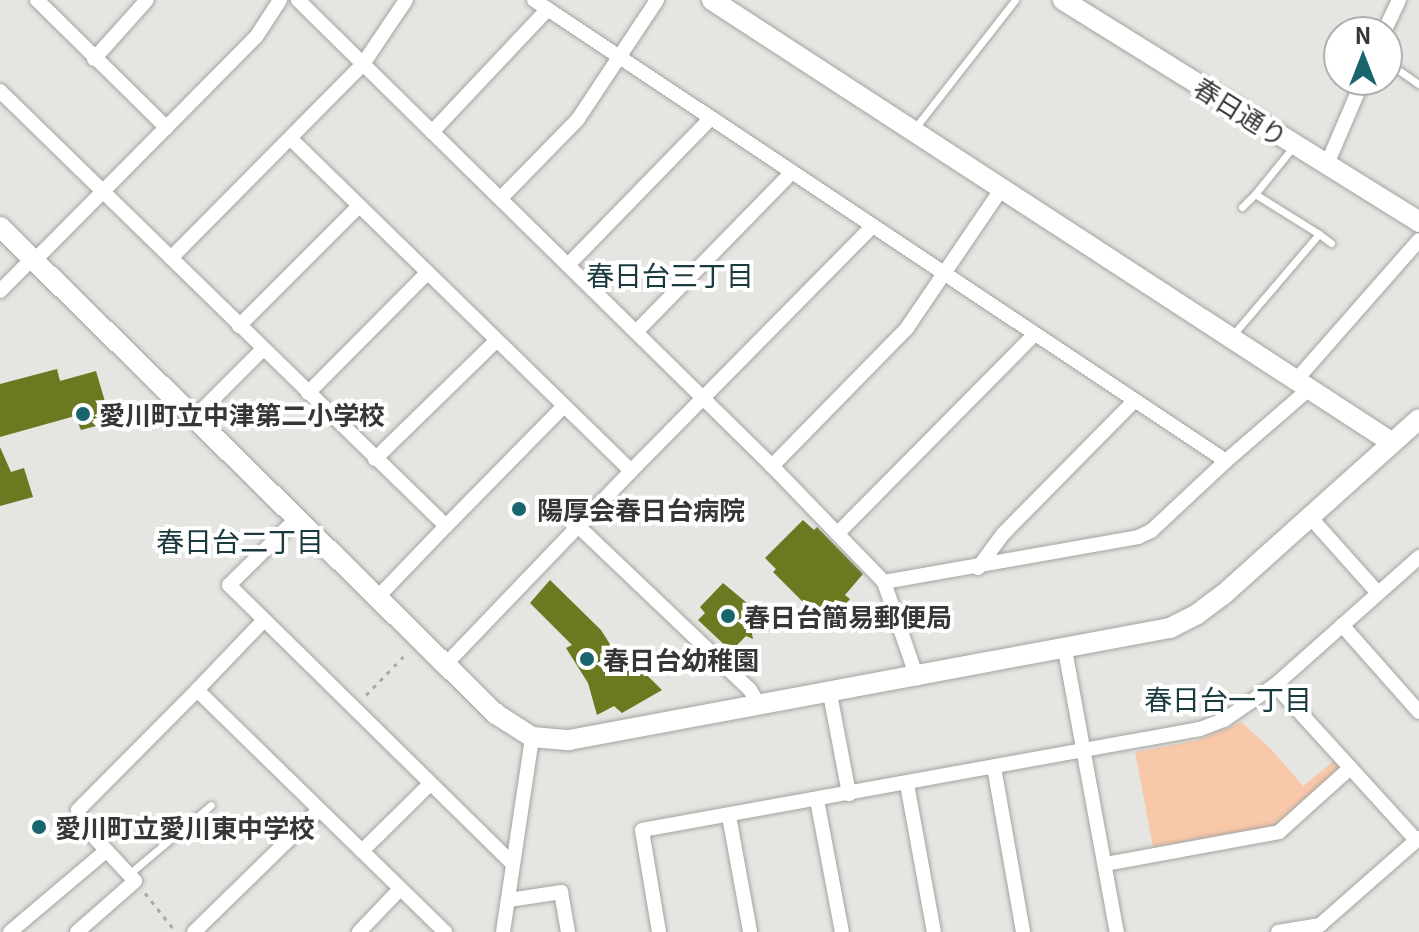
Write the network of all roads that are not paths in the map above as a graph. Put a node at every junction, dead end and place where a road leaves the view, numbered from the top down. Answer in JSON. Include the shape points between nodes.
{"nodes":[{"id":1,"x":37,"y":0,"type":"edge"},
{"id":2,"x":147,"y":0,"type":"edge"},
{"id":3,"x":280,"y":0,"type":"edge"},
{"id":4,"x":298,"y":0,"type":"edge"},
{"id":5,"x":406,"y":0,"type":"edge"},
{"id":6,"x":534,"y":0,"type":"edge"},
{"id":7,"x":657,"y":0,"type":"edge"},
{"id":8,"x":1015,"y":0,"type":"edge"},
{"id":9,"x":1063,"y":0,"type":"edge"},
{"id":10,"x":721,"y":2,"type":"edge"},
{"id":11,"x":548,"y":9,"type":"junction"},
{"id":12,"x":621,"y":58,"type":"junction"},
{"id":13,"x":94,"y":59,"type":"junction"},
{"id":14,"x":363,"y":64,"type":"junction"},
{"id":15,"x":0,"y":91,"type":"edge"},
{"id":16,"x":1356,"y":96,"type":"edge"},
{"id":17,"x":711,"y":118,"type":"junction"},
{"id":18,"x":167,"y":128,"type":"junction"},
{"id":19,"x":913,"y":130,"type":"junction"},
{"id":20,"x":432,"y":132,"type":"junction"},
{"id":21,"x":291,"y":139,"type":"junction"},
{"id":22,"x":1295,"y":145,"type":"junction"},
{"id":23,"x":1327,"y":164,"type":"junction"},
{"id":24,"x":791,"y":173,"type":"junction"},
{"id":25,"x":1002,"y":188,"type":"junction"},
{"id":26,"x":103,"y":192,"type":"junction"},
{"id":27,"x":1255,"y":194,"type":"junction"},
{"id":28,"x":501,"y":198,"type":"junction"},
{"id":29,"x":359,"y":206,"type":"junction"},
{"id":30,"x":1242,"y":207,"type":"dead end"},
{"id":31,"x":1419,"y":221,"type":"edge"},
{"id":32,"x":0,"y":227,"type":"edge"},
{"id":33,"x":872,"y":227,"type":"junction"},
{"id":34,"x":1319,"y":234,"type":"junction"},
{"id":35,"x":1419,"y":240,"type":"edge"},
{"id":36,"x":1331,"y":243,"type":"dead end"},
{"id":37,"x":171,"y":258,"type":"junction"},
{"id":38,"x":34,"y":259,"type":"junction"},
{"id":39,"x":568,"y":265,"type":"junction"},
{"id":40,"x":426,"y":274,"type":"junction"},
{"id":41,"x":944,"y":274,"type":"junction"},
{"id":42,"x":0,"y":291,"type":"edge"},
{"id":43,"x":239,"y":326,"type":"junction"},
{"id":44,"x":636,"y":332,"type":"junction"},
{"id":45,"x":1034,"y":335,"type":"junction"},
{"id":46,"x":1231,"y":337,"type":"junction"},
{"id":47,"x":495,"y":342,"type":"junction"},
{"id":48,"x":263,"y":349,"type":"junction"},
{"id":49,"x":1303,"y":384,"type":"junction"},
{"id":50,"x":308,"y":393,"type":"junction"},
{"id":51,"x":703,"y":399,"type":"junction"},
{"id":52,"x":1134,"y":401,"type":"junction"},
{"id":53,"x":563,"y":407,"type":"junction"},
{"id":54,"x":194,"y":418,"type":"junction"},
{"id":55,"x":1419,"y":419,"type":"edge"},
{"id":56,"x":1391,"y":442,"type":"junction"},
{"id":57,"x":375,"y":459,"type":"junction"},
{"id":58,"x":1226,"y":461,"type":"junction"},
{"id":59,"x":772,"y":466,"type":"junction"},
{"id":60,"x":631,"y":471,"type":"junction"},
{"id":61,"x":1310,"y":517,"type":"junction"},
{"id":62,"x":296,"y":519,"type":"junction"},
{"id":63,"x":446,"y":526,"type":"junction"},
{"id":64,"x":578,"y":526,"type":"junction"},
{"id":65,"x":838,"y":533,"type":"junction"},
{"id":66,"x":1416,"y":565,"type":"edge"},
{"id":67,"x":978,"y":568,"type":"junction"},
{"id":68,"x":884,"y":582,"type":"junction"},
{"id":69,"x":1378,"y":593,"type":"junction"},
{"id":70,"x":378,"y":597,"type":"junction"},
{"id":71,"x":262,"y":622,"type":"junction"},
{"id":72,"x":1342,"y":625,"type":"junction"},
{"id":73,"x":1065,"y":650,"type":"junction"},
{"id":74,"x":445,"y":665,"type":"junction"},
{"id":75,"x":917,"y":678,"type":"junction"},
{"id":76,"x":1275,"y":685,"type":"junction"},
{"id":77,"x":197,"y":690,"type":"junction"},
{"id":78,"x":830,"y":694,"type":"junction"},
{"id":79,"x":760,"y":706,"type":"junction"},
{"id":80,"x":1419,"y":712,"type":"edge"},
{"id":81,"x":532,"y":737,"type":"junction"},
{"id":82,"x":1084,"y":751,"type":"junction"},
{"id":83,"x":994,"y":767,"type":"junction"},
{"id":84,"x":1350,"y":768,"type":"junction"},
{"id":85,"x":907,"y":784,"type":"junction"},
{"id":86,"x":429,"y":785,"type":"junction"},
{"id":87,"x":849,"y":794,"type":"junction"},
{"id":88,"x":817,"y":800,"type":"junction"},
{"id":89,"x":211,"y":805,"type":"dead end"},
{"id":90,"x":319,"y":810,"type":"junction"},
{"id":91,"x":198,"y":816,"type":"junction"},
{"id":92,"x":729,"y":816,"type":"junction"},
{"id":93,"x":206,"y":823,"type":"dead end"},
{"id":94,"x":1418,"y":839,"type":"edge"},
{"id":95,"x":106,"y":851,"type":"junction"},
{"id":96,"x":362,"y":851,"type":"junction"},
{"id":97,"x":513,"y":864,"type":"junction"},
{"id":98,"x":1105,"y":864,"type":"junction"},
{"id":99,"x":132,"y":877,"type":"junction"},
{"id":100,"x":400,"y":889,"type":"junction"},
{"id":101,"x":509,"y":900,"type":"junction"},
{"id":102,"x":1318,"y":928,"type":"edge"},
{"id":103,"x":10,"y":932,"type":"edge"},
{"id":104,"x":77,"y":932,"type":"edge"},
{"id":105,"x":194,"y":932,"type":"edge"},
{"id":106,"x":359,"y":932,"type":"edge"},
{"id":107,"x":445,"y":932,"type":"edge"},
{"id":108,"x":503,"y":932,"type":"edge"},
{"id":109,"x":568,"y":932,"type":"edge"},
{"id":110,"x":659,"y":932,"type":"edge"},
{"id":111,"x":750,"y":932,"type":"edge"},
{"id":112,"x":842,"y":932,"type":"edge"},
{"id":113,"x":934,"y":932,"type":"edge"},
{"id":114,"x":1023,"y":932,"type":"edge"},
{"id":115,"x":1117,"y":932,"type":"edge"},
{"id":116,"x":1278,"y":932,"type":"edge"}],
"edges":[{"from":1,"to":13,"type":"street"},
{"from":2,"to":13,"type":"street"},
{"from":3,"to":18,"type":"street","via":[[256,37]]},
{"from":4,"to":14,"type":"street"},
{"from":5,"to":14,"type":"street"},
{"from":6,"to":11,"type":"street"},
{"from":7,"to":12,"type":"street"},
{"from":8,"to":19,"type":"lane"},
{"from":9,"to":22,"type":"street","name":"春日通り"},
{"from":10,"to":19,"type":"street"},
{"from":11,"to":12,"type":"street"},
{"from":11,"to":20,"type":"street"},
{"from":12,"to":17,"type":"street"},
{"from":12,"to":28,"type":"street","via":[[578,119]]},
{"from":13,"to":18,"type":"street"},
{"from":14,"to":20,"type":"street"},
{"from":14,"to":21,"type":"street"},
{"from":15,"to":26,"type":"street"},
{"from":16,"to":23,"type":"street"},
{"from":17,"to":24,"type":"street"},
{"from":17,"to":39,"type":"street"},
{"from":18,"to":26,"type":"street"},
{"from":19,"to":25,"type":"street"},
{"from":20,"to":28,"type":"street"},
{"from":21,"to":29,"type":"street"},
{"from":21,"to":37,"type":"street"},
{"from":22,"to":23,"type":"street","name":"春日通り"},
{"from":22,"to":27,"type":"lane"},
{"from":23,"to":31,"type":"street","name":"春日通り"},
{"from":24,"to":33,"type":"street"},
{"from":24,"to":44,"type":"street"},
{"from":25,"to":41,"type":"street"},
{"from":25,"to":46,"type":"street"},
{"from":26,"to":37,"type":"street"},
{"from":26,"to":38,"type":"street"},
{"from":27,"to":30,"type":"lane"},
{"from":27,"to":34,"type":"lane"},
{"from":28,"to":39,"type":"street"},
{"from":29,"to":40,"type":"street"},
{"from":29,"to":43,"type":"street"},
{"from":32,"to":38,"type":"street"},
{"from":33,"to":41,"type":"street"},
{"from":33,"to":51,"type":"street"},
{"from":34,"to":36,"type":"lane"},
{"from":34,"to":46,"type":"lane"},
{"from":35,"to":49,"type":"street"},
{"from":37,"to":43,"type":"street"},
{"from":38,"to":42,"type":"street"},
{"from":38,"to":54,"type":"street"},
{"from":39,"to":44,"type":"street"},
{"from":40,"to":47,"type":"street"},
{"from":40,"to":50,"type":"street"},
{"from":41,"to":45,"type":"street"},
{"from":41,"to":59,"type":"street","via":[[907,328]]},
{"from":43,"to":48,"type":"street"},
{"from":44,"to":51,"type":"street"},
{"from":45,"to":52,"type":"street"},
{"from":45,"to":65,"type":"street"},
{"from":46,"to":49,"type":"street"},
{"from":47,"to":53,"type":"street"},
{"from":47,"to":57,"type":"street"},
{"from":48,"to":50,"type":"street"},
{"from":48,"to":54,"type":"street"},
{"from":49,"to":56,"type":"street"},
{"from":49,"to":58,"type":"street"},
{"from":50,"to":57,"type":"street"},
{"from":51,"to":59,"type":"street"},
{"from":51,"to":60,"type":"street"},
{"from":52,"to":58,"type":"street"},
{"from":52,"to":67,"type":"street","via":[[1003,534]]},
{"from":53,"to":60,"type":"street"},
{"from":53,"to":63,"type":"street"},
{"from":54,"to":62,"type":"street"},
{"from":55,"to":56,"type":"street"},
{"from":56,"to":61,"type":"street"},
{"from":57,"to":63,"type":"street"},
{"from":58,"to":67,"type":"street","via":[[1138,537]]},
{"from":59,"to":65,"type":"street"},
{"from":60,"to":64,"type":"street"},
{"from":61,"to":69,"type":"street"},
{"from":61,"to":73,"type":"street","via":[[1196,615],[1143,636]]},
{"from":62,"to":70,"type":"street"},
{"from":62,"to":71,"type":"street","via":[[229,585]]},
{"from":63,"to":70,"type":"street"},
{"from":64,"to":74,"type":"street"},
{"from":64,"to":79,"type":"street","via":[[750,690]]},
{"from":65,"to":68,"type":"street"},
{"from":66,"to":69,"type":"street"},
{"from":67,"to":68,"type":"street"},
{"from":68,"to":75,"type":"street"},
{"from":69,"to":72,"type":"street"},
{"from":70,"to":74,"type":"street"},
{"from":71,"to":77,"type":"street"},
{"from":71,"to":86,"type":"street"},
{"from":72,"to":76,"type":"street"},
{"from":72,"to":80,"type":"street"},
{"from":73,"to":75,"type":"street"},
{"from":73,"to":82,"type":"street"},
{"from":74,"to":81,"type":"street","via":[[496,714]]},
{"from":75,"to":78,"type":"street"},
{"from":76,"to":82,"type":"street","via":[[1224,720],[1200,729]]},
{"from":76,"to":84,"type":"street"},
{"from":77,"to":90,"type":"street"},
{"from":77,"to":95,"type":"street","via":[[78,810],[80,822]]},
{"from":78,"to":79,"type":"street"},
{"from":78,"to":87,"type":"street"},
{"from":79,"to":81,"type":"street","via":[[569,740]]},
{"from":81,"to":97,"type":"street"},
{"from":82,"to":83,"type":"street"},
{"from":82,"to":98,"type":"street"},
{"from":83,"to":85,"type":"street"},
{"from":83,"to":114,"type":"street"},
{"from":84,"to":94,"type":"street"},
{"from":84,"to":98,"type":"street","via":[[1279,832]]},
{"from":85,"to":87,"type":"street"},
{"from":85,"to":113,"type":"street"},
{"from":86,"to":96,"type":"street"},
{"from":86,"to":97,"type":"street"},
{"from":87,"to":88,"type":"street"},
{"from":88,"to":92,"type":"street"},
{"from":88,"to":112,"type":"street"},
{"from":89,"to":91,"type":"lane"},
{"from":90,"to":96,"type":"street"},
{"from":90,"to":105,"type":"street"},
{"from":91,"to":93,"type":"lane"},
{"from":91,"to":99,"type":"lane"},
{"from":92,"to":110,"type":"street","via":[[642,830]]},
{"from":92,"to":111,"type":"street"},
{"from":94,"to":102,"type":"street"},
{"from":95,"to":99,"type":"street"},
{"from":95,"to":103,"type":"street"},
{"from":96,"to":100,"type":"street"},
{"from":97,"to":101,"type":"street"},
{"from":98,"to":115,"type":"street"},
{"from":99,"to":104,"type":"street"},
{"from":100,"to":106,"type":"street"},
{"from":100,"to":107,"type":"street"},
{"from":101,"to":108,"type":"street"},
{"from":101,"to":109,"type":"street","via":[[561,892]]},
{"from":102,"to":116,"type":"street"}]}
